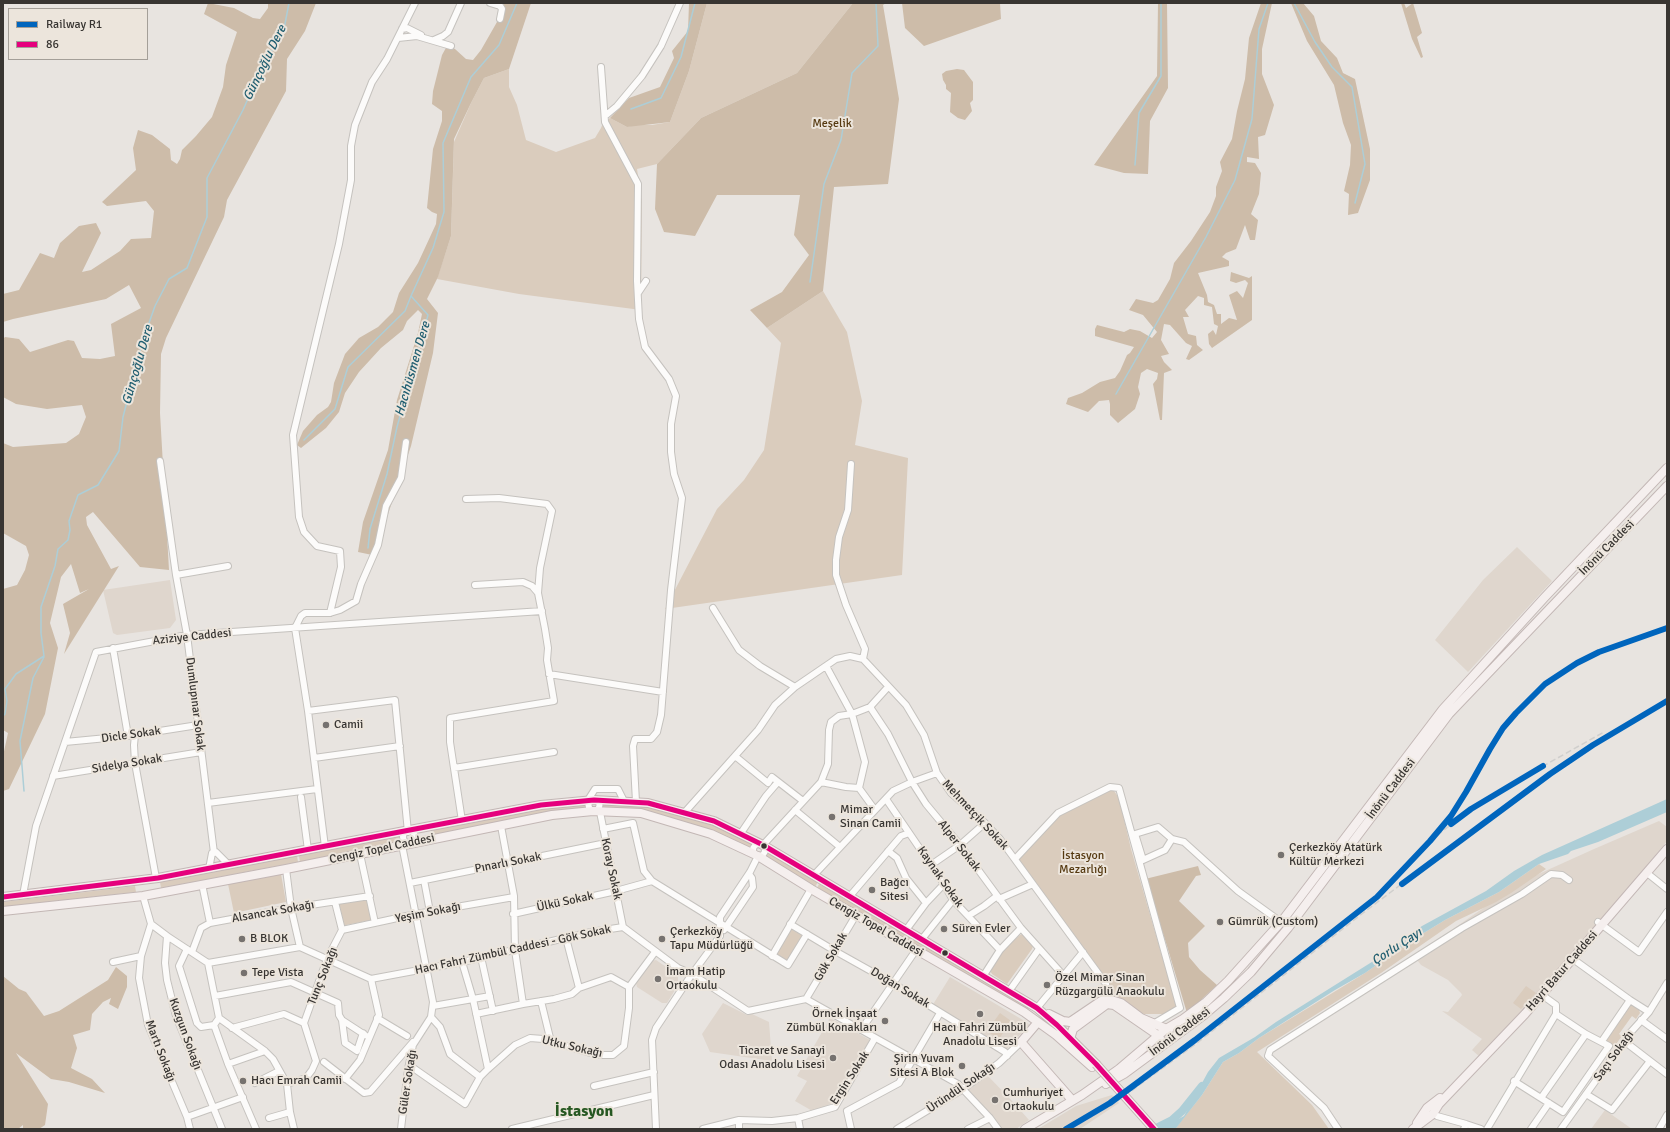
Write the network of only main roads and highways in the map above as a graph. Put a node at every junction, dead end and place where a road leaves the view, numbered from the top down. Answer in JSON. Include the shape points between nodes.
{"nodes":[{"id":1,"x":1667,"y":468,"type":"edge"},
{"id":2,"x":1667,"y":486,"type":"edge"},
{"id":3,"x":1353,"y":835,"type":"junction"},
{"id":4,"x":1667,"y":849,"type":"edge"},
{"id":5,"x":143,"y":881,"type":"junction"},
{"id":6,"x":144,"y":895,"type":"junction"},
{"id":7,"x":3,"y":897,"type":"edge"},
{"id":8,"x":3,"y":911,"type":"edge"},
{"id":9,"x":1038,"y":1009,"type":"junction"},
{"id":10,"x":1038,"y":1022,"type":"junction"},
{"id":11,"x":1166,"y":1029,"type":"junction"},
{"id":12,"x":1159,"y":1036,"type":"junction"},
{"id":13,"x":1070,"y":1039,"type":"junction"},
{"id":14,"x":1169,"y":1041,"type":"junction"},
{"id":15,"x":1094,"y":1065,"type":"junction"},
{"id":16,"x":1108,"y":1080,"type":"junction"},
{"id":17,"x":1072,"y":1100,"type":"junction"},
{"id":18,"x":1025,"y":1129,"type":"edge"},
{"id":19,"x":1149,"y":1129,"type":"edge"},
{"id":20,"x":1154,"y":1129,"type":"edge"},
{"id":21,"x":1413,"y":1129,"type":"edge"}],
"edges":[{"from":1,"to":3,"type":"main road","name":"İnönü Caddesi","via":[[1443,709]]},
{"from":2,"to":3,"type":"main road","name":"İnönü Caddesi","via":[[1449,714]]},
{"from":3,"to":11,"type":"main road","name":"İnönü Caddesi","via":[[1240,970],[1206,1002]]},
{"from":3,"to":14,"type":"main road","name":"İnönü Caddesi","via":[[1288,928],[1251,972],[1224,998]]},
{"from":4,"to":21,"type":"main road","name":"Hayri Batur Caddesi","via":[[1600,923],[1573,959],[1495,1047]]},
{"from":5,"to":6,"type":"main road","via":[[149,888]]},
{"from":5,"to":7,"type":"main road","name":"Cengiz Topel Caddesi"},
{"from":5,"to":9,"type":"main road","name":"Cengiz Topel Caddesi","via":[[541,805],[591,800],[648,803],[714,821],[763,844]]},
{"from":6,"to":8,"type":"main road","name":"Cengiz Topel Caddesi"},
{"from":6,"to":10,"type":"main road","name":"Cengiz Topel Caddesi","via":[[552,815],[597,811],[641,814],[711,834],[756,855]]},
{"from":9,"to":11,"type":"main road","via":[[1070,1022],[1108,999],[1121,1003],[1141,1018]]},
{"from":9,"to":13,"type":"main road","name":"Cengiz Topel Caddesi"},
{"from":10,"to":15,"type":"main road","name":"Cengiz Topel Caddesi"},
{"from":10,"to":17,"type":"main road","via":[[1021,1042]]},
{"from":11,"to":12,"type":"main road"},
{"from":11,"to":14,"type":"main road","via":[[1172,1036]]},
{"from":12,"to":13,"type":"main road","via":[[1114,1005],[1107,1004],[1072,1029]]},
{"from":12,"to":14,"type":"main road","via":[[1163,1042]]},
{"from":12,"to":16,"type":"main road","name":"İnönü Caddesi"},
{"from":13,"to":15,"type":"main road","name":"Cengiz Topel Caddesi"},
{"from":14,"to":16,"type":"main road","name":"İnönü Caddesi","via":[[1124,1074]]},
{"from":15,"to":19,"type":"main road"},
{"from":15,"to":20,"type":"main road","bridge":true},
{"from":16,"to":17,"type":"main road"},
{"from":17,"to":18,"type":"main road"}]}
